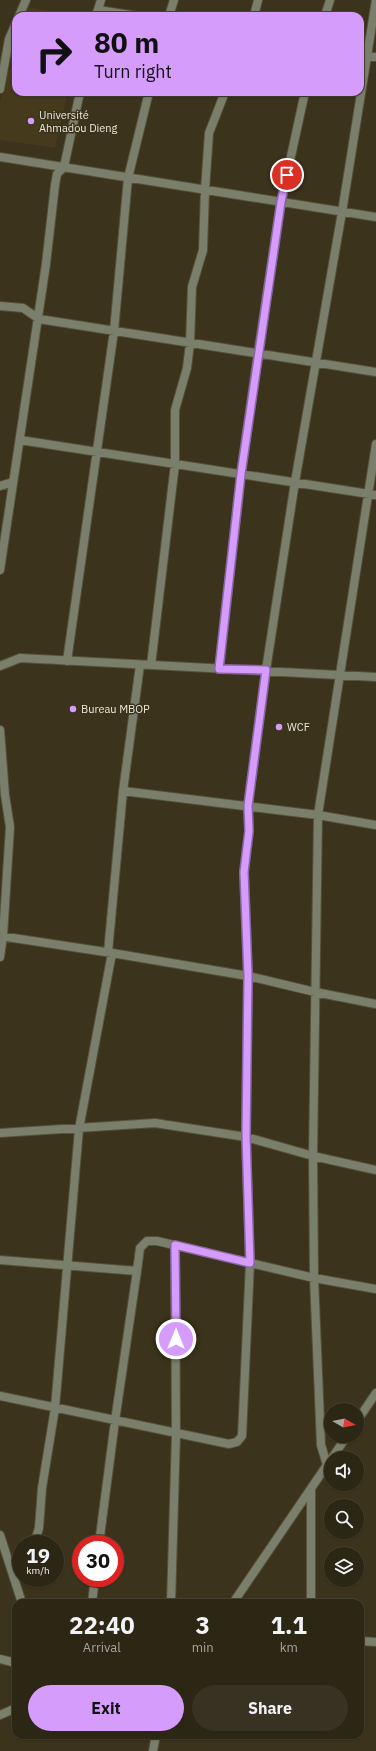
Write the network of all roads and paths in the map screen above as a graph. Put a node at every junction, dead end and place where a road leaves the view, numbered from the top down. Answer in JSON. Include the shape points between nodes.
{"nodes":[{"id":1,"x":26,"y":0,"type":"edge"},
{"id":2,"x":101,"y":0,"type":"edge"},
{"id":3,"x":174,"y":0,"type":"edge"},
{"id":4,"x":258,"y":0,"type":"edge"},
{"id":5,"x":330,"y":0,"type":"edge"},
{"id":6,"x":376,"y":0,"type":"edge"},
{"id":7,"x":21,"y":12,"type":"edge"},
{"id":8,"x":97,"y":12,"type":"edge"},
{"id":9,"x":170,"y":12,"type":"edge"},
{"id":10,"x":255,"y":12,"type":"edge"},
{"id":11,"x":326,"y":12,"type":"edge"},
{"id":12,"x":12,"y":32,"type":"edge"},
{"id":13,"x":364,"y":55,"type":"edge"},
{"id":14,"x":376,"y":56,"type":"edge"},
{"id":15,"x":0,"y":89,"type":"edge"},
{"id":16,"x":79,"y":96,"type":"edge"},
{"id":17,"x":148,"y":96,"type":"edge"},
{"id":18,"x":223,"y":96,"type":"edge"},
{"id":19,"x":304,"y":96,"type":"edge"},
{"id":20,"x":358,"y":96,"type":"edge"},
{"id":21,"x":0,"y":157,"type":"edge"},
{"id":22,"x":64,"y":167,"type":"junction"},
{"id":23,"x":128,"y":178,"type":"junction"},
{"id":24,"x":204,"y":190,"type":"junction"},
{"id":25,"x":281,"y":202,"type":"junction"},
{"id":26,"x":342,"y":212,"type":"junction"},
{"id":27,"x":376,"y":217,"type":"edge"},
{"id":28,"x":0,"y":306,"type":"edge"},
{"id":29,"x":38,"y":319,"type":"junction"},
{"id":30,"x":114,"y":331,"type":"junction"},
{"id":31,"x":190,"y":343,"type":"junction"},
{"id":32,"x":258,"y":354,"type":"junction"},
{"id":33,"x":315,"y":362,"type":"junction"},
{"id":34,"x":376,"y":372,"type":"edge"},
{"id":35,"x":20,"y":440,"type":"junction"},
{"id":36,"x":376,"y":444,"type":"edge"},
{"id":37,"x":98,"y":452,"type":"junction"},
{"id":38,"x":175,"y":464,"type":"junction"},
{"id":39,"x":241,"y":474,"type":"junction"},
{"id":40,"x":13,"y":482,"type":"junction"},
{"id":41,"x":295,"y":482,"type":"junction"},
{"id":42,"x":0,"y":486,"type":"edge"},
{"id":43,"x":372,"y":494,"type":"edge"},
{"id":44,"x":0,"y":570,"type":"edge"},
{"id":45,"x":67,"y":661,"type":"junction"},
{"id":46,"x":140,"y":665,"type":"junction"},
{"id":47,"x":151,"y":665,"type":"junction"},
{"id":48,"x":0,"y":666,"type":"edge"},
{"id":49,"x":219,"y":669,"type":"junction"},
{"id":50,"x":266,"y":670,"type":"junction"},
{"id":51,"x":339,"y":674,"type":"junction"},
{"id":52,"x":376,"y":677,"type":"edge"},
{"id":53,"x":0,"y":730,"type":"edge"},
{"id":54,"x":123,"y":791,"type":"junction"},
{"id":55,"x":248,"y":806,"type":"junction"},
{"id":56,"x":318,"y":815,"type":"junction"},
{"id":57,"x":376,"y":825,"type":"edge"},
{"id":58,"x":2,"y":936,"type":"edge"},
{"id":59,"x":110,"y":952,"type":"junction"},
{"id":60,"x":0,"y":957,"type":"edge"},
{"id":61,"x":248,"y":976,"type":"junction"},
{"id":62,"x":315,"y":992,"type":"junction"},
{"id":63,"x":376,"y":1004,"type":"edge"},
{"id":64,"x":79,"y":1129,"type":"junction"},
{"id":65,"x":0,"y":1133,"type":"edge"},
{"id":66,"x":246,"y":1136,"type":"junction"},
{"id":67,"x":312,"y":1156,"type":"junction"},
{"id":68,"x":376,"y":1170,"type":"edge"},
{"id":69,"x":175,"y":1245,"type":"junction"},
{"id":70,"x":0,"y":1260,"type":"edge"},
{"id":71,"x":250,"y":1263,"type":"junction"},
{"id":72,"x":68,"y":1266,"type":"junction"},
{"id":73,"x":137,"y":1271,"type":"junction"},
{"id":74,"x":314,"y":1278,"type":"junction"},
{"id":75,"x":376,"y":1289,"type":"edge"},
{"id":76,"x":376,"y":1393,"type":"edge"},
{"id":77,"x":0,"y":1396,"type":"edge"},
{"id":78,"x":55,"y":1408,"type":"junction"},
{"id":79,"x":364,"y":1411,"type":"edge"},
{"id":80,"x":115,"y":1421,"type":"junction"},
{"id":81,"x":176,"y":1434,"type":"junction"},
{"id":82,"x":324,"y":1451,"type":"edge"},
{"id":83,"x":324,"y":1470,"type":"edge"},
{"id":84,"x":311,"y":1488,"type":"junction"},
{"id":85,"x":0,"y":1535,"type":"edge"},
{"id":86,"x":37,"y":1535,"type":"edge"},
{"id":87,"x":100,"y":1535,"type":"edge"},
{"id":88,"x":12,"y":1573,"type":"edge"},
{"id":89,"x":17,"y":1587,"type":"edge"},
{"id":90,"x":94,"y":1587,"type":"edge"},
{"id":91,"x":21,"y":1599,"type":"edge"},
{"id":92,"x":92,"y":1599,"type":"edge"},
{"id":93,"x":171,"y":1599,"type":"edge"},
{"id":94,"x":236,"y":1599,"type":"edge"},
{"id":95,"x":311,"y":1599,"type":"edge"},
{"id":96,"x":364,"y":1642,"type":"edge"},
{"id":97,"x":376,"y":1642,"type":"edge"},
{"id":98,"x":0,"y":1659,"type":"edge"},
{"id":99,"x":12,"y":1662,"type":"edge"},
{"id":100,"x":12,"y":1710,"type":"edge"},
{"id":101,"x":0,"y":1714,"type":"edge"},
{"id":102,"x":155,"y":1739,"type":"edge"},
{"id":103,"x":153,"y":1751,"type":"edge"}],
"edges":[{"from":1,"to":7,"type":"street"},
{"from":2,"to":8,"type":"street"},
{"from":3,"to":9,"type":"street"},
{"from":4,"to":10,"type":"street"},
{"from":5,"to":11,"type":"street"},
{"from":6,"to":13,"type":"street"},
{"from":12,"to":15,"type":"street"},
{"from":13,"to":14,"type":"street"},
{"from":16,"to":22,"type":"street"},
{"from":17,"to":23,"type":"street"},
{"from":18,"to":24,"type":"street","via":[[209,133]]},
{"from":19,"to":25,"type":"street"},
{"from":20,"to":26,"type":"street"},
{"from":21,"to":22,"type":"street"},
{"from":22,"to":23,"type":"street"},
{"from":22,"to":29,"type":"street","via":[[57,174],[55,185]]},
{"from":23,"to":24,"type":"street"},
{"from":23,"to":30,"type":"street"},
{"from":24,"to":25,"type":"street"},
{"from":24,"to":31,"type":"street","via":[[203,250],[192,286]]},
{"from":25,"to":26,"type":"street"},
{"from":25,"to":32,"type":"street"},
{"from":26,"to":27,"type":"street"},
{"from":26,"to":33,"type":"street"},
{"from":28,"to":29,"type":"street","via":[[23,308]]},
{"from":29,"to":30,"type":"street"},
{"from":29,"to":35,"type":"street"},
{"from":30,"to":31,"type":"street"},
{"from":30,"to":37,"type":"street"},
{"from":31,"to":32,"type":"street"},
{"from":31,"to":38,"type":"street","via":[[187,368],[175,410]]},
{"from":32,"to":33,"type":"street"},
{"from":32,"to":39,"type":"street"},
{"from":33,"to":34,"type":"street"},
{"from":33,"to":41,"type":"street"},
{"from":35,"to":37,"type":"street"},
{"from":35,"to":40,"type":"street"},
{"from":36,"to":43,"type":"street"},
{"from":37,"to":38,"type":"street"},
{"from":37,"to":45,"type":"street"},
{"from":38,"to":39,"type":"street"},
{"from":38,"to":47,"type":"street"},
{"from":39,"to":41,"type":"street"},
{"from":39,"to":49,"type":"street"},
{"from":40,"to":42,"type":"street"},
{"from":40,"to":44,"type":"street"},
{"from":41,"to":43,"type":"street"},
{"from":41,"to":50,"type":"street"},
{"from":43,"to":51,"type":"street"},
{"from":45,"to":46,"type":"street"},
{"from":45,"to":48,"type":"street","via":[[20,658]]},
{"from":46,"to":47,"type":"street"},
{"from":46,"to":54,"type":"street"},
{"from":47,"to":49,"type":"street"},
{"from":49,"to":50,"type":"street"},
{"from":50,"to":51,"type":"street"},
{"from":50,"to":55,"type":"street"},
{"from":51,"to":52,"type":"street"},
{"from":51,"to":56,"type":"street"},
{"from":53,"to":58,"type":"street","via":[[4,795],[10,827]]},
{"from":54,"to":55,"type":"street"},
{"from":54,"to":59,"type":"street"},
{"from":55,"to":56,"type":"street"},
{"from":55,"to":61,"type":"street","via":[[249,831],[244,872]]},
{"from":56,"to":57,"type":"street"},
{"from":56,"to":62,"type":"street"},
{"from":58,"to":59,"type":"street"},
{"from":58,"to":60,"type":"street"},
{"from":59,"to":61,"type":"street"},
{"from":59,"to":64,"type":"street"},
{"from":61,"to":62,"type":"street"},
{"from":61,"to":66,"type":"street"},
{"from":62,"to":63,"type":"street"},
{"from":62,"to":67,"type":"street"},
{"from":64,"to":65,"type":"street"},
{"from":64,"to":66,"type":"street","via":[[155,1123]]},
{"from":64,"to":72,"type":"street"},
{"from":66,"to":67,"type":"street"},
{"from":66,"to":71,"type":"street"},
{"from":67,"to":68,"type":"street"},
{"from":67,"to":74,"type":"street"},
{"from":69,"to":71,"type":"street"},
{"from":69,"to":73,"type":"street","via":[[147,1241],[140,1248]]},
{"from":69,"to":81,"type":"street"},
{"from":70,"to":72,"type":"street"},
{"from":71,"to":74,"type":"street"},
{"from":71,"to":81,"type":"street","via":[[242,1436],[237,1442],[229,1444]]},
{"from":72,"to":73,"type":"street"},
{"from":72,"to":78,"type":"street"},
{"from":73,"to":80,"type":"street"},
{"from":74,"to":75,"type":"street"},
{"from":74,"to":82,"type":"street","via":[[321,1445]]},
{"from":76,"to":79,"type":"street"},
{"from":77,"to":78,"type":"street"},
{"from":78,"to":80,"type":"street"},
{"from":78,"to":86,"type":"street"},
{"from":80,"to":81,"type":"street"},
{"from":80,"to":87,"type":"street"},
{"from":81,"to":93,"type":"street"},
{"from":83,"to":84,"type":"street"},
{"from":84,"to":94,"type":"street"},
{"from":84,"to":95,"type":"street"},
{"from":85,"to":88,"type":"street"},
{"from":89,"to":91,"type":"street"},
{"from":90,"to":92,"type":"street"},
{"from":96,"to":97,"type":"street"},
{"from":98,"to":99,"type":"street"},
{"from":100,"to":101,"type":"street"},
{"from":102,"to":103,"type":"street"}]}
